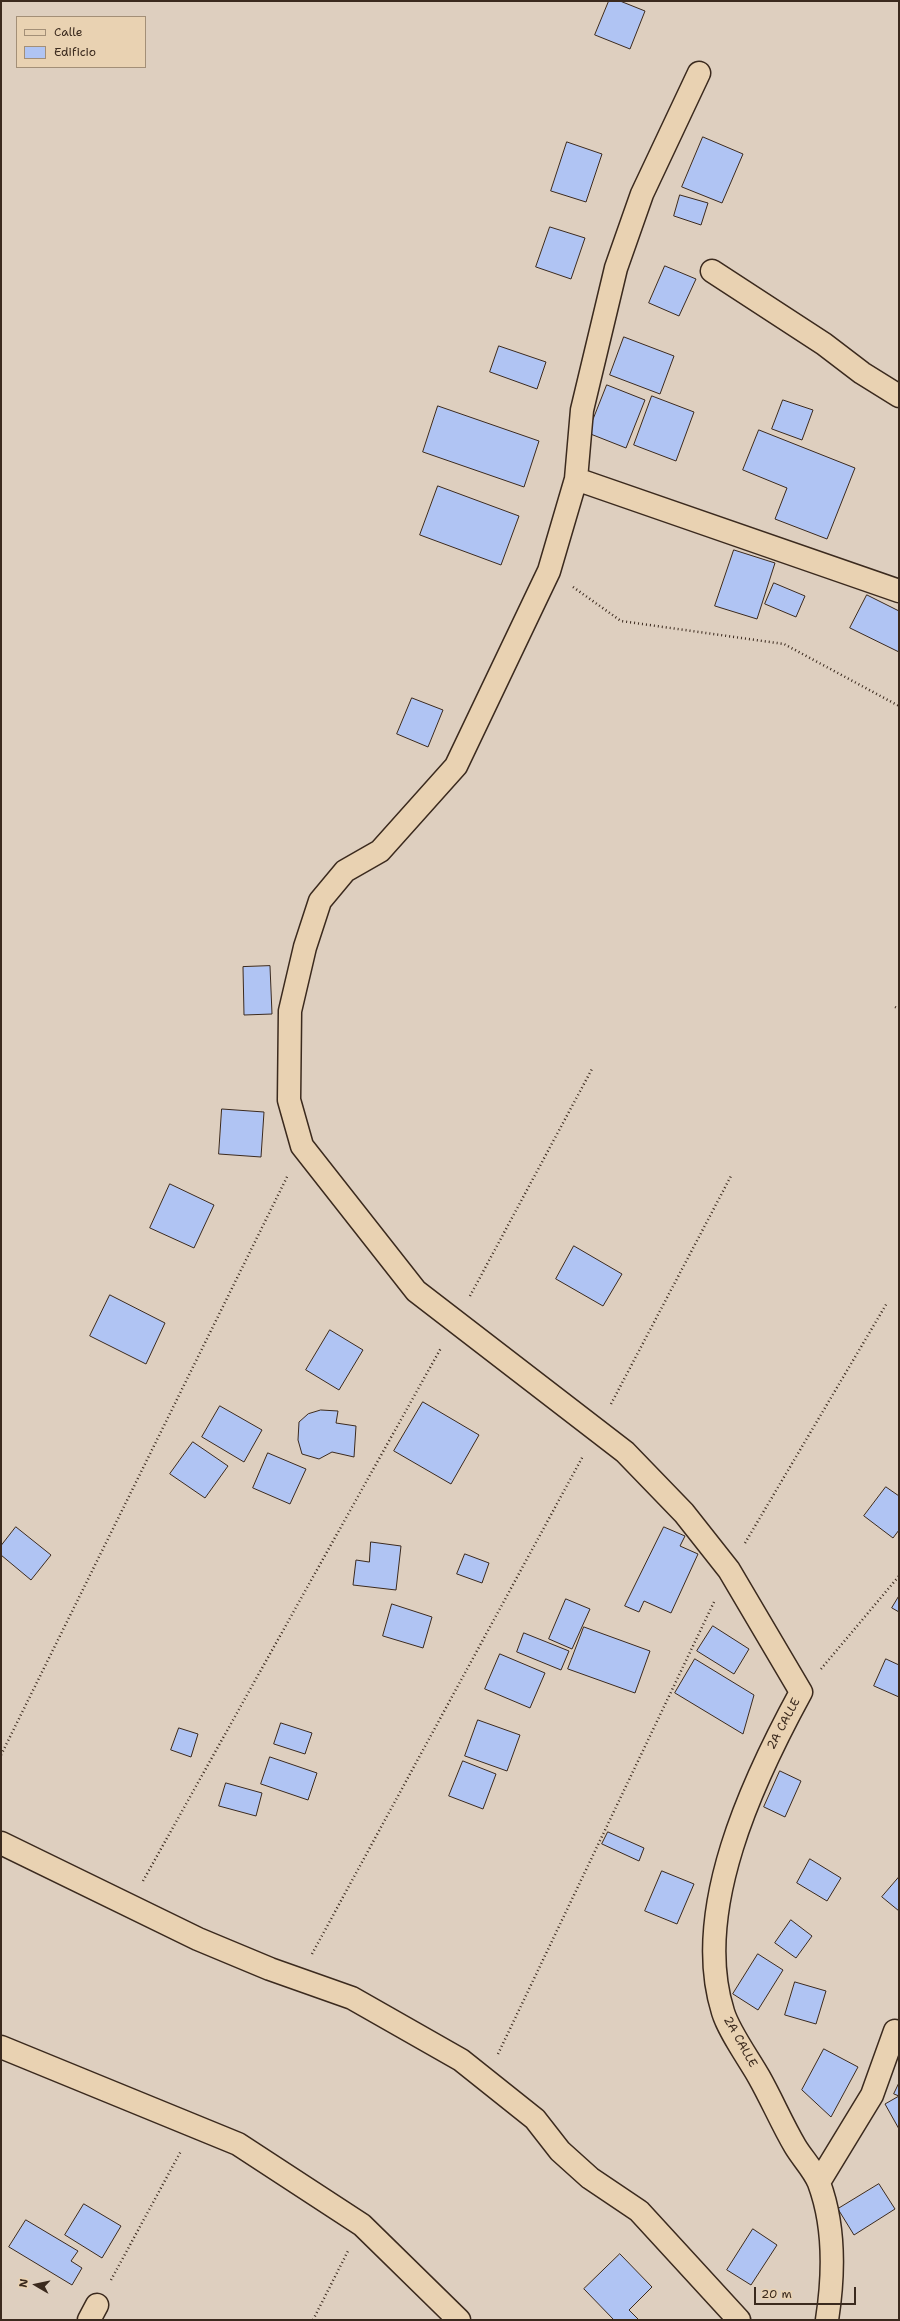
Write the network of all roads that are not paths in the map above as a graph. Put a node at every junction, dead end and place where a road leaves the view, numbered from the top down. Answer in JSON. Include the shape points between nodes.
{"nodes":[{"id":1,"x":699,"y":73,"type":"dead end"},
{"id":2,"x":712,"y":271,"type":"dead end"},
{"id":3,"x":899,"y":396,"type":"edge"},
{"id":4,"x":576,"y":479,"type":"junction"},
{"id":5,"x":899,"y":591,"type":"edge"},
{"id":6,"x":1,"y":1843,"type":"edge"},
{"id":7,"x":898,"y":2028,"type":"edge"},
{"id":8,"x":1,"y":2047,"type":"edge"},
{"id":9,"x":819,"y":2182,"type":"junction"},
{"id":10,"x":459,"y":2320,"type":"edge"},
{"id":11,"x":739,"y":2320,"type":"edge"},
{"id":12,"x":828,"y":2320,"type":"edge"}],
"edges":[{"from":1,"to":4,"type":"street","via":[[642,194],[616,268],[582,410]]},
{"from":2,"to":3,"type":"street"},
{"from":4,"to":5,"type":"street"},
{"from":4,"to":9,"type":"street","name":"2A CALLE","via":[[549,571],[456,766],[380,851],[345,870],[320,901],[305,947],[290,1011],[289,1100],[302,1146],[416,1291],[625,1452],[684,1513],[729,1570],[801,1692],[776,1739],[743,1812],[716,1923],[714,1975],[724,2014],[795,2146]]},
{"from":6,"to":11,"type":"street","via":[[198,1939],[352,1998],[461,2060],[534,2119],[560,2151],[590,2178],[639,2211]]},
{"from":7,"to":9,"type":"street","via":[[872,2095]]},
{"from":8,"to":10,"type":"street","via":[[238,2144],[362,2225]]},
{"from":9,"to":12,"type":"street","name":"2A CALLE","via":[[828,2221],[833,2282]]}]}
